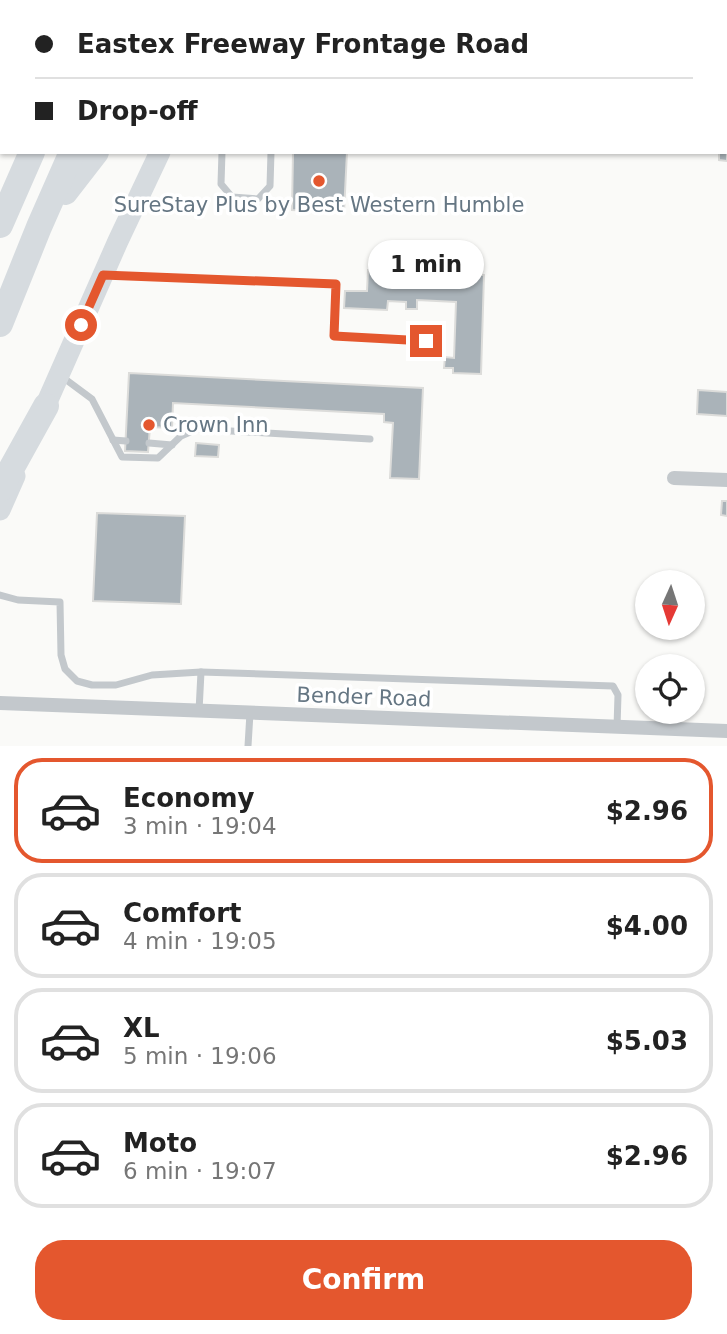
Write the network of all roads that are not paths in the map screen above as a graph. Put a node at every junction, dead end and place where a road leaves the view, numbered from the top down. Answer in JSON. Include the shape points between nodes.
{"nodes":[{"id":1,"x":31,"y":154,"type":"edge"},
{"id":2,"x":71,"y":154,"type":"edge"},
{"id":3,"x":94,"y":154,"type":"edge"},
{"id":4,"x":159,"y":154,"type":"edge"},
{"id":5,"x":222,"y":154,"type":"edge"},
{"id":6,"x":271,"y":154,"type":"edge"},
{"id":7,"x":0,"y":225,"type":"edge"},
{"id":8,"x":39,"y":227,"type":"junction"},
{"id":9,"x":103,"y":275,"type":"junction"},
{"id":10,"x":0,"y":324,"type":"edge"},
{"id":11,"x":426,"y":341,"type":"dead end"},
{"id":12,"x":59,"y":375,"type":"junction"},
{"id":13,"x":46,"y":406,"type":"junction"},
{"id":14,"x":370,"y":439,"type":"dead end"},
{"id":15,"x":113,"y":440,"type":"junction"},
{"id":16,"x":126,"y":441,"type":"dead end"},
{"id":17,"x":149,"y":443,"type":"dead end"},
{"id":18,"x":173,"y":444,"type":"junction"},
{"id":19,"x":674,"y":478,"type":"dead end"},
{"id":20,"x":727,"y":480,"type":"edge"},
{"id":21,"x":0,"y":489,"type":"edge"},
{"id":22,"x":0,"y":510,"type":"edge"},
{"id":23,"x":0,"y":594,"type":"edge"},
{"id":24,"x":201,"y":672,"type":"junction"},
{"id":25,"x":0,"y":703,"type":"edge"},
{"id":26,"x":199,"y":711,"type":"junction"},
{"id":27,"x":250,"y":713,"type":"junction"},
{"id":28,"x":617,"y":727,"type":"junction"},
{"id":29,"x":727,"y":732,"type":"edge"},
{"id":30,"x":248,"y":746,"type":"edge"}],
"edges":[{"from":1,"to":7,"type":"highway"},
{"from":2,"to":8,"type":"highway"},
{"from":3,"to":8,"type":"highway"},
{"from":4,"to":9,"type":"main road"},
{"from":5,"to":6,"type":"lane","via":[[222,184],[227,191],[232,197],[258,199],[270,186]]},
{"from":8,"to":10,"type":"highway"},
{"from":9,"to":11,"type":"lane","via":[[336,284],[334,336]]},
{"from":9,"to":12,"type":"main road"},
{"from":12,"to":13,"type":"main road"},
{"from":12,"to":15,"type":"lane","via":[[92,399]]},
{"from":13,"to":21,"type":"highway"},
{"from":13,"to":22,"type":"main road"},
{"from":14,"to":18,"type":"lane","via":[[197,429]]},
{"from":15,"to":16,"type":"lane"},
{"from":15,"to":18,"type":"lane","via":[[122,457],[158,458]]},
{"from":17,"to":18,"type":"lane"},
{"from":19,"to":20,"type":"street"},
{"from":23,"to":24,"type":"lane","via":[[18,600],[60,602],[61,655],[65,669],[77,681],[116,685],[152,675]]},
{"from":24,"to":26,"type":"lane"},
{"from":24,"to":28,"type":"lane","via":[[613,687],[618,695]]},
{"from":25,"to":26,"type":"street","name":"Bender Road"},
{"from":26,"to":27,"type":"street","name":"Bender Road"},
{"from":27,"to":28,"type":"street","name":"Bender Road"},
{"from":27,"to":30,"type":"lane"},
{"from":28,"to":29,"type":"street","name":"Bender Road"}]}
